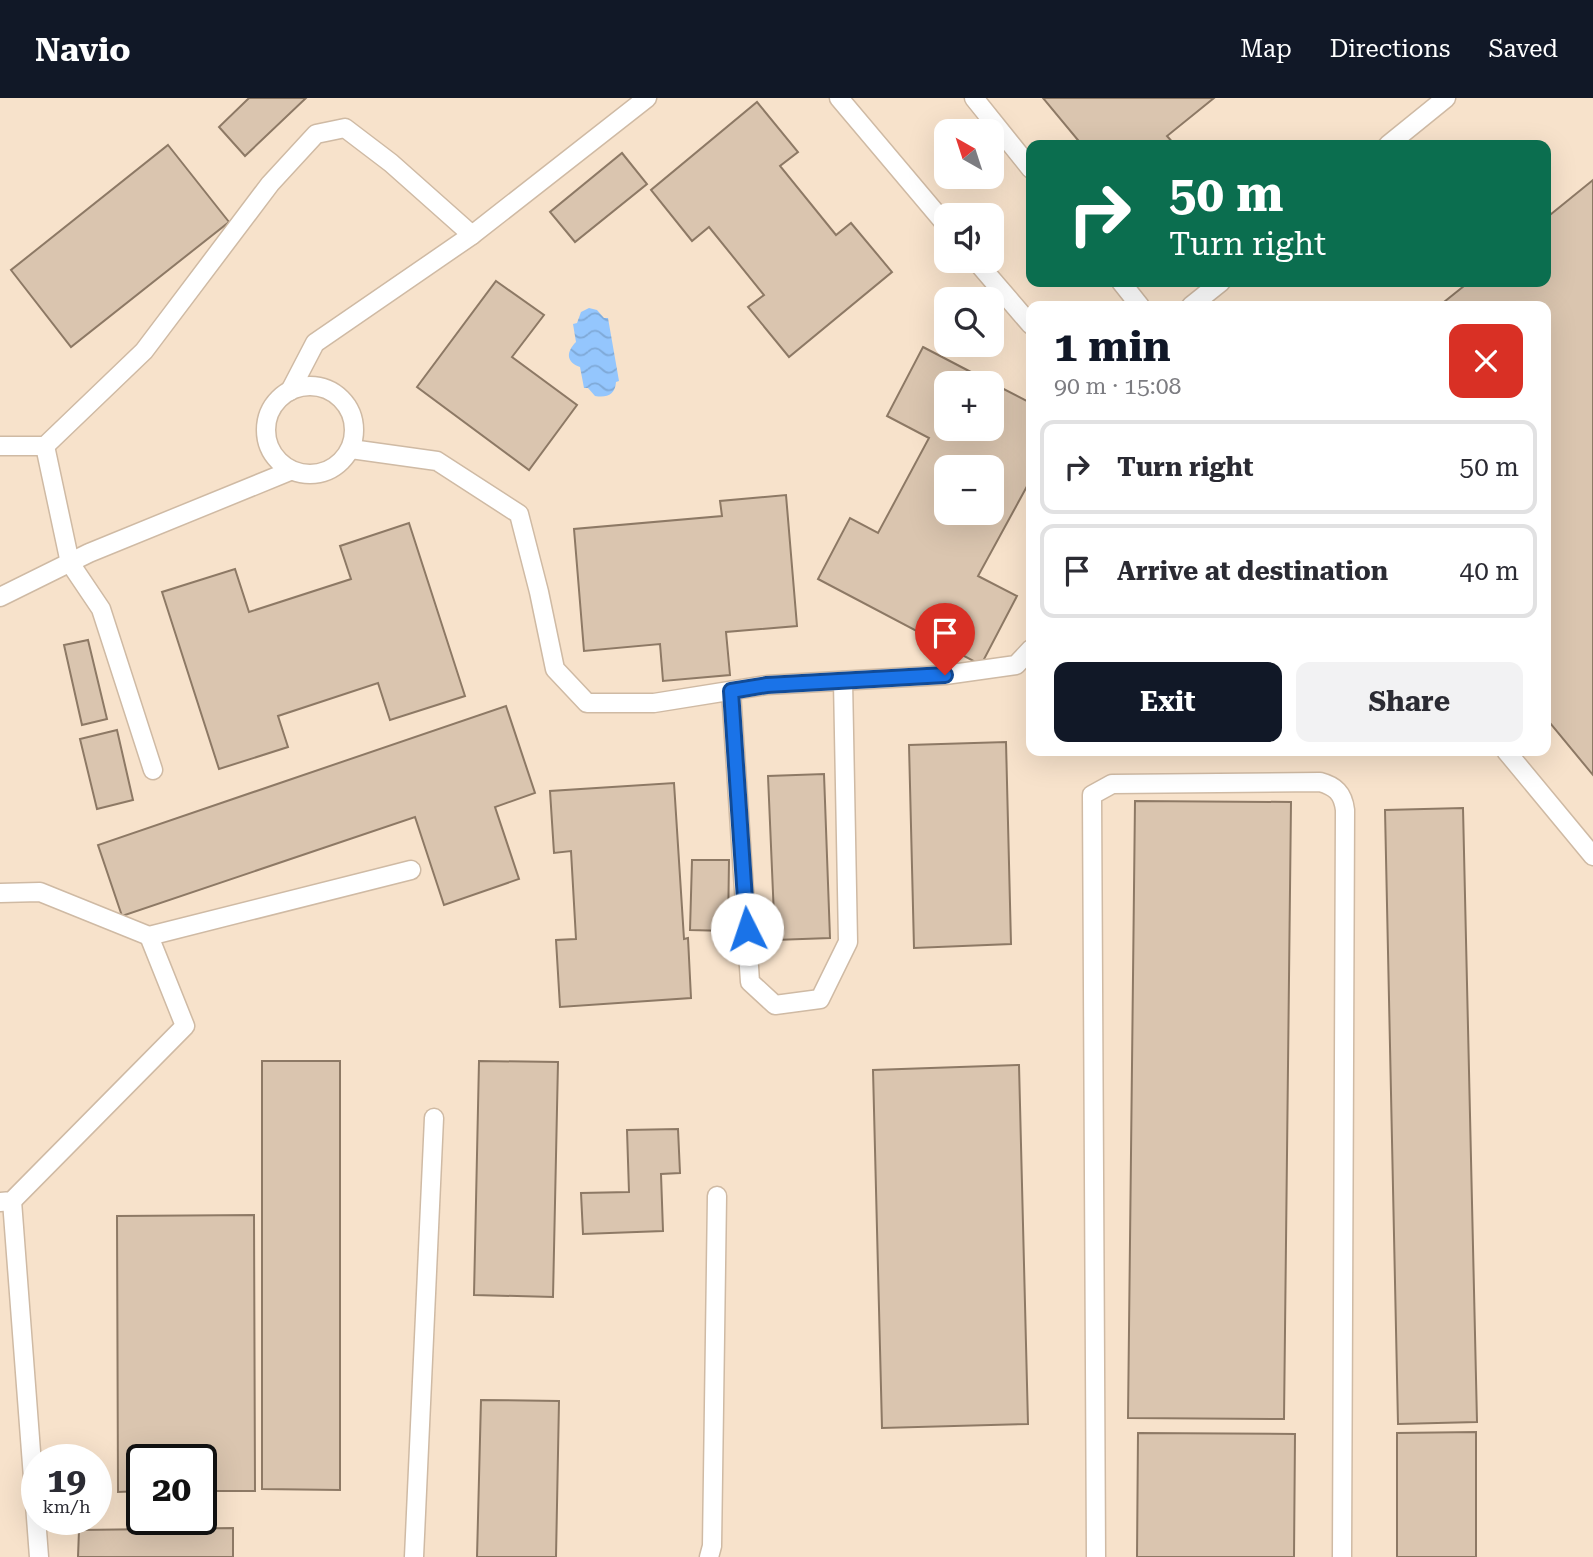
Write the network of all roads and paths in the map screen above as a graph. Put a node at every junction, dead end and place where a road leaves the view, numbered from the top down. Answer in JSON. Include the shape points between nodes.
{"nodes":[{"id":1,"x":647,"y":98,"type":"edge"},
{"id":2,"x":839,"y":98,"type":"edge"},
{"id":3,"x":974,"y":98,"type":"edge"},
{"id":4,"x":1446,"y":98,"type":"edge"},
{"id":5,"x":1394,"y":140,"type":"edge"},
{"id":6,"x":1026,"y":163,"type":"edge"},
{"id":7,"x":934,"y":211,"type":"edge"},
{"id":8,"x":472,"y":235,"type":"junction"},
{"id":9,"x":986,"y":273,"type":"edge"},
{"id":10,"x":1125,"y":287,"type":"edge"},
{"id":11,"x":1215,"y":287,"type":"edge"},
{"id":12,"x":1136,"y":301,"type":"edge"},
{"id":13,"x":1197,"y":301,"type":"edge"},
{"id":14,"x":1026,"y":319,"type":"edge"},
{"id":15,"x":290,"y":391,"type":"junction"},
{"id":16,"x":0,"y":446,"type":"edge"},
{"id":17,"x":45,"y":446,"type":"junction"},
{"id":18,"x":351,"y":449,"type":"junction"},
{"id":19,"x":290,"y":471,"type":"junction"},
{"id":20,"x":70,"y":563,"type":"junction"},
{"id":21,"x":0,"y":597,"type":"edge"},
{"id":22,"x":1026,"y":654,"type":"edge"},
{"id":23,"x":842,"y":681,"type":"junction"},
{"id":24,"x":731,"y":691,"type":"junction"},
{"id":25,"x":1510,"y":756,"type":"edge"},
{"id":26,"x":153,"y":770,"type":"dead end"},
{"id":27,"x":1593,"y":856,"type":"edge"},
{"id":28,"x":411,"y":870,"type":"dead end"},
{"id":29,"x":0,"y":893,"type":"edge"},
{"id":30,"x":149,"y":936,"type":"junction"},
{"id":31,"x":434,"y":1118,"type":"dead end"},
{"id":32,"x":717,"y":1196,"type":"dead end"},
{"id":33,"x":6,"y":1201,"type":"edge"},
{"id":34,"x":39,"y":1557,"type":"edge"},
{"id":35,"x":414,"y":1557,"type":"edge"},
{"id":36,"x":709,"y":1557,"type":"edge"},
{"id":37,"x":1096,"y":1557,"type":"edge"},
{"id":38,"x":1342,"y":1557,"type":"edge"}],
"edges":[{"from":1,"to":8,"type":"lane"},
{"from":2,"to":7,"type":"lane"},
{"from":3,"to":6,"type":"lane"},
{"from":4,"to":5,"type":"lane"},
{"from":8,"to":15,"type":"lane","via":[[315,343]]},
{"from":8,"to":17,"type":"lane","via":[[345,128],[316,134],[270,184],[144,351]]},
{"from":9,"to":14,"type":"lane"},
{"from":10,"to":12,"type":"lane"},
{"from":11,"to":13,"type":"lane"},
{"from":15,"to":18,"type":"lane","via":[[316,386],[341,398],[354,422]]},
{"from":15,"to":19,"type":"lane","via":[[272,408],[265,431],[268,447]]},
{"from":16,"to":17,"type":"lane"},
{"from":17,"to":20,"type":"lane"},
{"from":18,"to":19,"type":"lane","via":[[325,472],[307,475]]},
{"from":18,"to":24,"type":"lane","via":[[437,461],[519,514],[555,669],[587,703],[654,703]]},
{"from":19,"to":20,"type":"lane"},
{"from":20,"to":21,"type":"lane"},
{"from":20,"to":26,"type":"lane","via":[[101,609]]},
{"from":22,"to":23,"type":"lane","via":[[1016,665]]},
{"from":23,"to":24,"type":"lane"},
{"from":23,"to":24,"type":"lane","via":[[848,942],[820,999],[775,1005],[750,982]]},
{"from":25,"to":27,"type":"lane"},
{"from":28,"to":30,"type":"lane"},
{"from":29,"to":30,"type":"lane","via":[[40,892]]},
{"from":30,"to":33,"type":"lane","via":[[185,1026]]},
{"from":31,"to":35,"type":"lane"},
{"from":32,"to":36,"type":"lane"},
{"from":33,"to":34,"type":"lane"},
{"from":37,"to":38,"type":"lane","via":[[1092,796],[1112,784],[1306,782],[1332,785],[1344,798],[1345,810]]}]}
